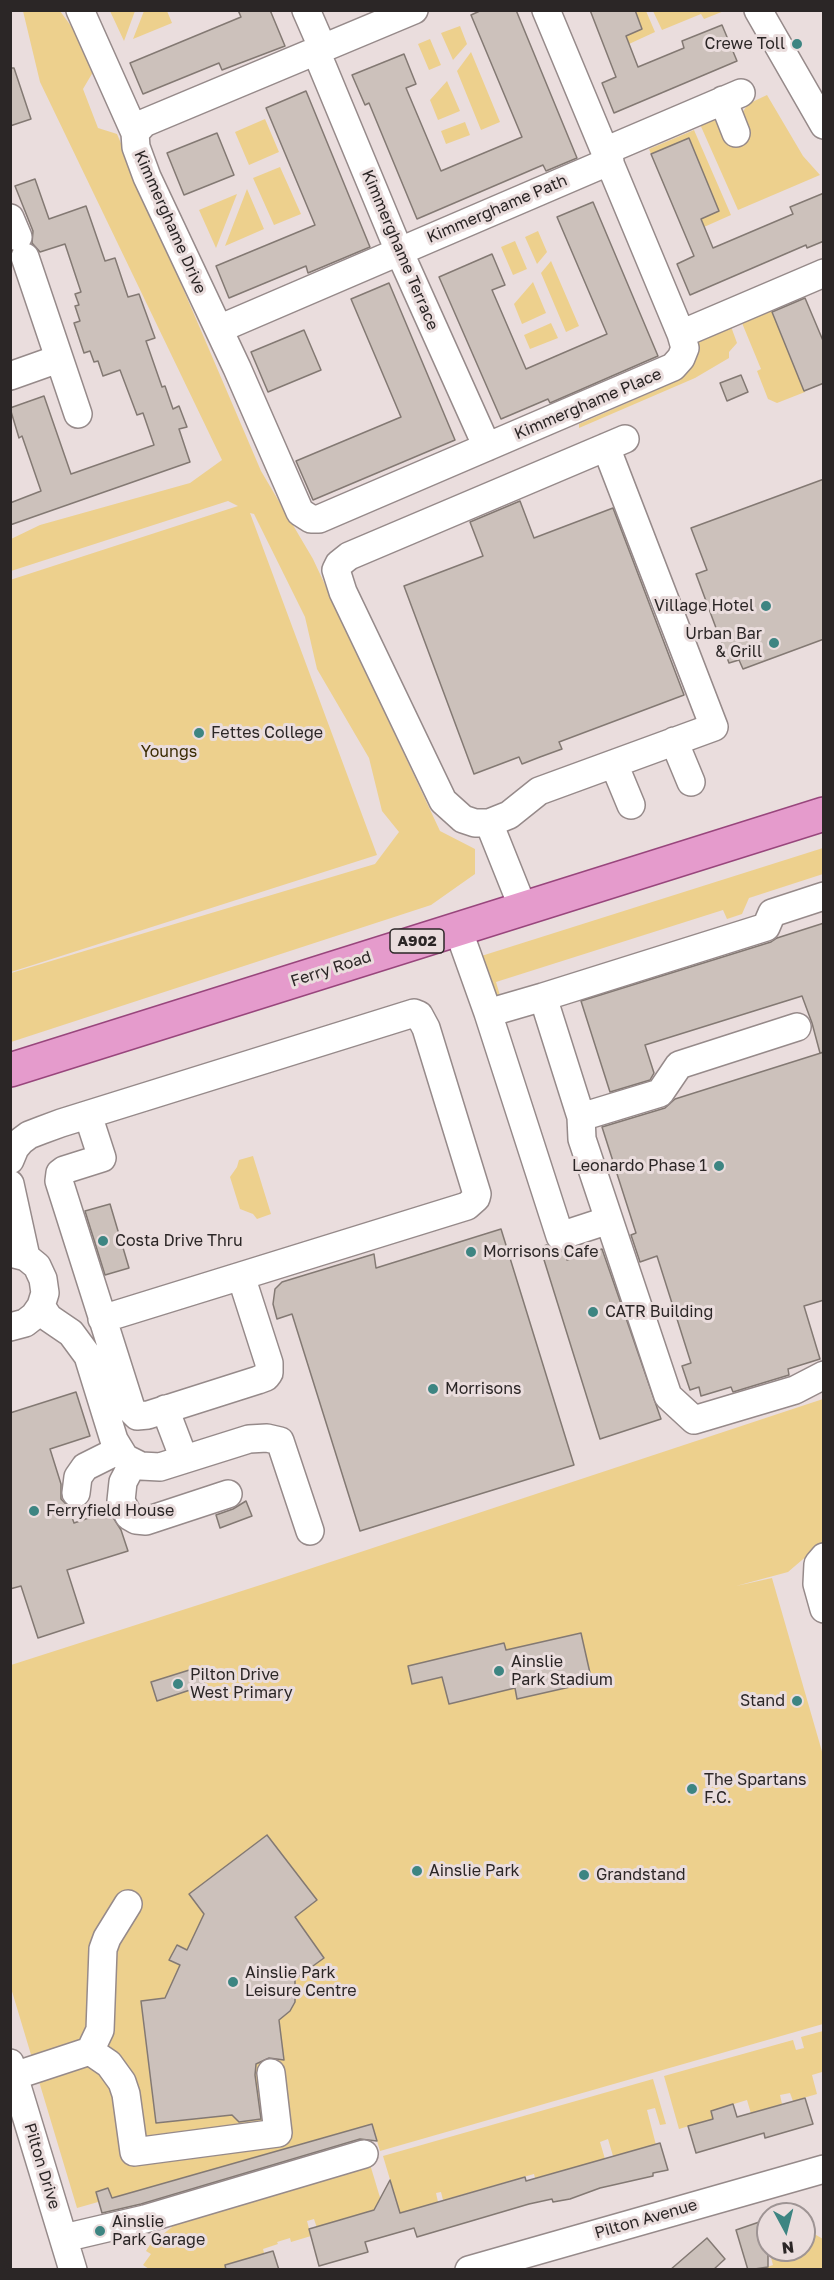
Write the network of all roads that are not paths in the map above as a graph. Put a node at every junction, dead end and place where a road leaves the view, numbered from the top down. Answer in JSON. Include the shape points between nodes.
{"nodes":[{"id":1,"x":80,"y":10,"type":"edge"},
{"id":2,"x":306,"y":10,"type":"edge"},
{"id":3,"x":414,"y":10,"type":"edge"},
{"id":4,"x":546,"y":10,"type":"edge"},
{"id":5,"x":758,"y":10,"type":"edge"},
{"id":6,"x":320,"y":50,"type":"junction"},
{"id":7,"x":824,"y":125,"type":"edge"},
{"id":8,"x":135,"y":134,"type":"junction"},
{"id":9,"x":736,"y":134,"type":"dead end"},
{"id":10,"x":608,"y":156,"type":"junction"},
{"id":11,"x":18,"y":238,"type":"edge"},
{"id":12,"x":399,"y":251,"type":"junction"},
{"id":13,"x":824,"y":273,"type":"edge"},
{"id":14,"x":219,"y":329,"type":"junction"},
{"id":15,"x":681,"y":334,"type":"junction"},
{"id":16,"x":58,"y":359,"type":"junction"},
{"id":17,"x":10,"y":376,"type":"edge"},
{"id":18,"x":78,"y":414,"type":"dead end"},
{"id":19,"x":487,"y":447,"type":"junction"},
{"id":20,"x":311,"y":519,"type":"joint"},
{"id":21,"x":674,"y":741,"type":"junction"},
{"id":22,"x":614,"y":764,"type":"junction"},
{"id":23,"x":692,"y":782,"type":"dead end"},
{"id":24,"x":631,"y":805,"type":"dead end"},
{"id":25,"x":824,"y":814,"type":"edge"},
{"id":26,"x":489,"y":823,"type":"junction"},
{"id":27,"x":824,"y":896,"type":"edge"},
{"id":28,"x":523,"y":908,"type":"junction"},
{"id":29,"x":458,"y":929,"type":"junction"},
{"id":30,"x":543,"y":997,"type":"junction"},
{"id":31,"x":488,"y":1013,"type":"junction"},
{"id":32,"x":797,"y":1027,"type":"dead end"},
{"id":33,"x":10,"y":1070,"type":"edge"},
{"id":34,"x":88,"y":1115,"type":"junction"},
{"id":35,"x":581,"y":1117,"type":"junction"},
{"id":36,"x":12,"y":1152,"type":"edge"},
{"id":37,"x":10,"y":1184,"type":"edge"},
{"id":38,"x":609,"y":1220,"type":"junction"},
{"id":39,"x":18,"y":1255,"type":"edge"},
{"id":40,"x":241,"y":1276,"type":"junction"},
{"id":41,"x":41,"y":1306,"type":"junction"},
{"id":42,"x":102,"y":1319,"type":"junction"},
{"id":43,"x":10,"y":1327,"type":"edge"},
{"id":44,"x":824,"y":1375,"type":"edge"},
{"id":45,"x":165,"y":1409,"type":"junction"},
{"id":46,"x":126,"y":1457,"type":"junction"},
{"id":47,"x":184,"y":1460,"type":"junction"},
{"id":48,"x":76,"y":1493,"type":"dead end"},
{"id":49,"x":228,"y":1494,"type":"dead end"},
{"id":50,"x":310,"y":1531,"type":"dead end"},
{"id":51,"x":824,"y":1557,"type":"edge"},
{"id":52,"x":824,"y":1609,"type":"edge"},
{"id":53,"x":128,"y":1904,"type":"dead end"},
{"id":54,"x":90,"y":2051,"type":"junction"},
{"id":55,"x":12,"y":2069,"type":"edge"},
{"id":56,"x":271,"y":2073,"type":"dead end"},
{"id":57,"x":364,"y":2154,"type":"dead end"},
{"id":58,"x":824,"y":2169,"type":"edge"},
{"id":59,"x":64,"y":2238,"type":"junction"},
{"id":60,"x":73,"y":2270,"type":"edge"},
{"id":61,"x":469,"y":2270,"type":"edge"}],
"edges":[{"from":1,"to":8,"type":"street"},
{"from":2,"to":6,"type":"street","name":"Kimmerghame Terrace"},
{"from":3,"to":6,"type":"street","name":"Kimmerghame Drive"},
{"from":4,"to":10,"type":"street","name":"Kimmerghame Place"},
{"from":5,"to":7,"type":"street"},
{"from":6,"to":8,"type":"street","name":"Kimmerghame Drive","via":[[144,123]]},
{"from":6,"to":12,"type":"street","name":"Kimmerghame Terrace"},
{"from":8,"to":14,"type":"street","name":"Kimmerghame Drive","via":[[136,147],[156,173]]},
{"from":9,"to":10,"type":"street","name":"Kimmerghame Path","via":[[732,97]]},
{"from":10,"to":12,"type":"street","name":"Kimmerghame Path"},
{"from":10,"to":15,"type":"street","name":"Kimmerghame Place","via":[[614,202]]},
{"from":11,"to":16,"type":"street"},
{"from":12,"to":14,"type":"street","name":"Kimmerghame Path"},
{"from":12,"to":19,"type":"street","name":"Kimmerghame Terrace"},
{"from":13,"to":15,"type":"street"},
{"from":14,"to":20,"type":"street","name":"Kimmerghame Drive","via":[[244,365],[300,513]]},
{"from":15,"to":19,"type":"street","name":"Kimmerghame Place","via":[[685,348],[674,367]]},
{"from":16,"to":17,"type":"street"},
{"from":16,"to":18,"type":"street"},
{"from":19,"to":20,"type":"street","name":"Kimmerghame Place","via":[[319,519]]},
{"from":21,"to":22,"type":"street"},
{"from":21,"to":23,"type":"street"},
{"from":21,"to":26,"type":"street","via":[[714,727],[616,443],[349,556],[336,570],[443,801],[463,819]]},
{"from":22,"to":24,"type":"street"},
{"from":22,"to":26,"type":"street","via":[[539,792],[509,815]]},
{"from":25,"to":28,"type":"main road","name":"Ferry Road","number":"A902"},
{"from":26,"to":28,"type":"street"},
{"from":27,"to":30,"type":"street","via":[[772,913],[766,927]]},
{"from":28,"to":29,"type":"main road","name":"Ferry Road","number":"A902"},
{"from":29,"to":31,"type":"street"},
{"from":29,"to":33,"type":"main road","name":"Ferry Road","number":"A902"},
{"from":30,"to":31,"type":"street"},
{"from":30,"to":35,"type":"street"},
{"from":31,"to":38,"type":"street","via":[[560,1236]]},
{"from":32,"to":35,"type":"street","via":[[678,1065],[660,1093]]},
{"from":34,"to":36,"type":"street","via":[[29,1134]]},
{"from":34,"to":40,"type":"street","via":[[414,1013],[419,1015],[476,1198],[467,1206]]},
{"from":34,"to":42,"type":"street","via":[[102,1158],[64,1170],[58,1178]]},
{"from":35,"to":38,"type":"street","via":[[582,1139]]},
{"from":37,"to":39,"type":"street"},
{"from":38,"to":44,"type":"street","via":[[668,1396],[694,1420],[795,1390]]},
{"from":39,"to":41,"type":"street","via":[[37,1266],[43,1279],[45,1293]]},
{"from":40,"to":42,"type":"street"},
{"from":40,"to":45,"type":"street","via":[[269,1373],[258,1380]]},
{"from":41,"to":43,"type":"street","via":[[25,1323]]},
{"from":41,"to":46,"type":"street","via":[[49,1318],[71,1333],[88,1356],[114,1440]]},
{"from":42,"to":45,"type":"street","via":[[134,1414],[142,1417]]},
{"from":45,"to":47,"type":"street"},
{"from":46,"to":47,"type":"street","via":[[150,1468]]},
{"from":46,"to":48,"type":"street","via":[[85,1467],[78,1477]]},
{"from":46,"to":49,"type":"street","via":[[121,1501],[129,1516],[136,1520],[146,1521]]},
{"from":47,"to":50,"type":"street","via":[[249,1439],[280,1441]]},
{"from":51,"to":52,"type":"street","via":[[818,1564],[817,1584]]},
{"from":53,"to":54,"type":"street","via":[[103,1949],[100,2030]]},
{"from":54,"to":55,"type":"street"},
{"from":54,"to":56,"type":"street","via":[[109,2064],[122,2082],[134,2152],[278,2133]]},
{"from":55,"to":59,"type":"street","name":"Pilton Drive"},
{"from":57,"to":59,"type":"street","via":[[145,2219]]},
{"from":58,"to":61,"type":"street","name":"Pilton Avenue"},
{"from":59,"to":60,"type":"street","name":"Pilton Drive"}]}
